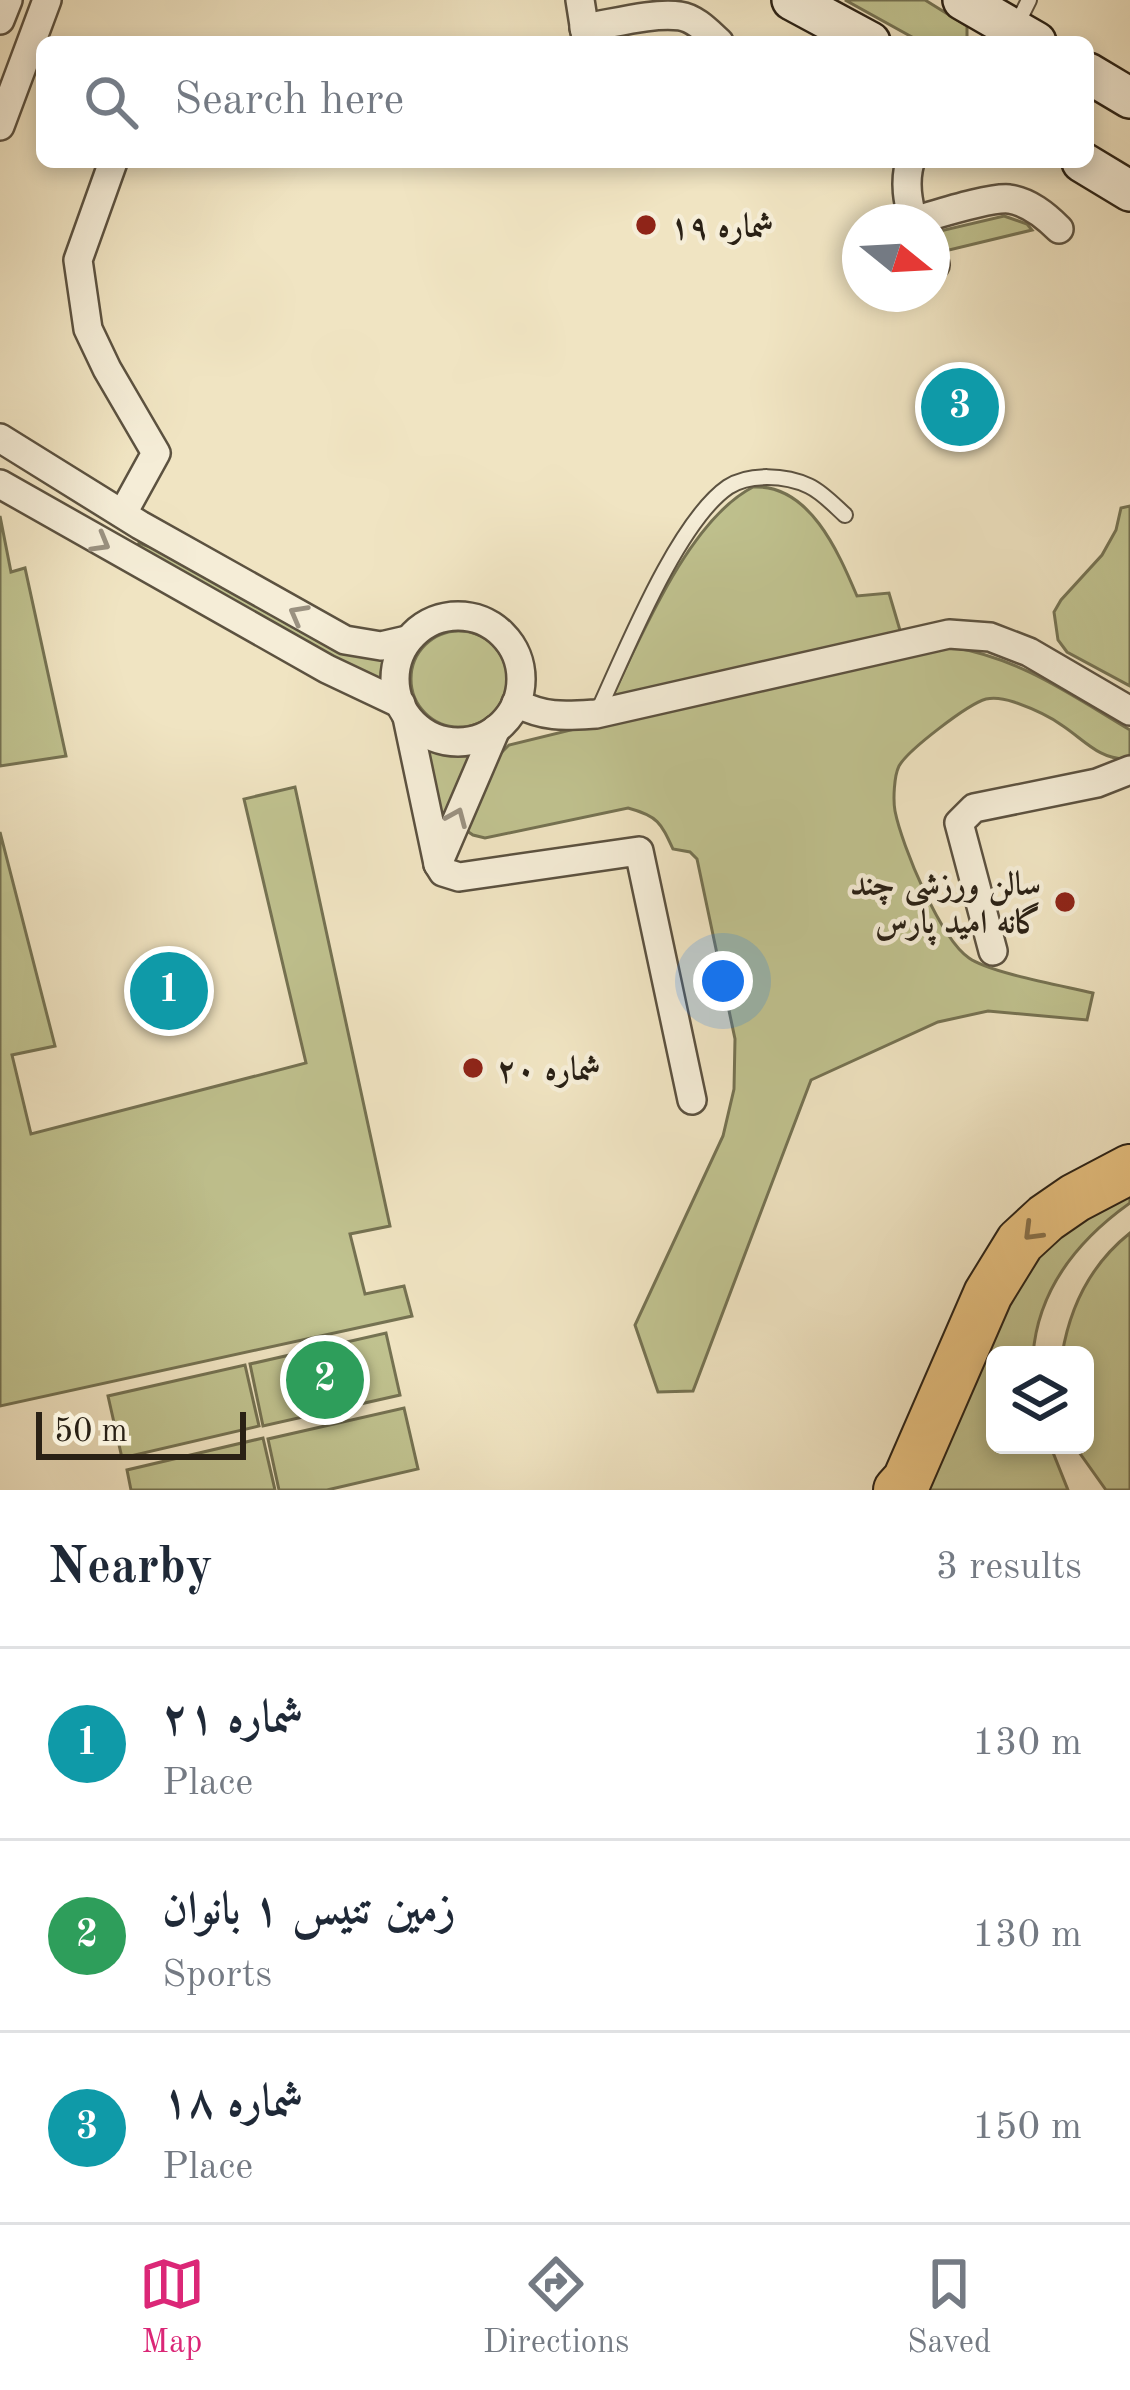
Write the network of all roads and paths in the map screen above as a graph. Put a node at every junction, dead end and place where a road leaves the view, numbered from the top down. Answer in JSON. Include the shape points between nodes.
{"nodes":[{"id":1,"x":8,"y":0,"type":"edge"},
{"id":2,"x":47,"y":0,"type":"edge"},
{"id":3,"x":792,"y":0,"type":"edge"},
{"id":4,"x":963,"y":0,"type":"edge"},
{"id":5,"x":0,"y":20,"type":"edge"},
{"id":6,"x":1022,"y":28,"type":"edge"},
{"id":7,"x":584,"y":30,"type":"edge"},
{"id":8,"x":712,"y":36,"type":"edge"},
{"id":9,"x":859,"y":36,"type":"edge"},
{"id":10,"x":1094,"y":77,"type":"edge"},
{"id":11,"x":1130,"y":98,"type":"edge"},
{"id":12,"x":0,"y":126,"type":"edge"},
{"id":13,"x":111,"y":168,"type":"edge"},
{"id":14,"x":908,"y":168,"type":"edge"},
{"id":15,"x":1092,"y":168,"type":"edge"},
{"id":16,"x":1130,"y":191,"type":"edge"},
{"id":17,"x":909,"y":204,"type":"edge"},
{"id":18,"x":950,"y":212,"type":"edge"},
{"id":19,"x":1059,"y":229,"type":"dead end"},
{"id":20,"x":0,"y":438,"type":"edge"},
{"id":21,"x":0,"y":484,"type":"edge"},
{"id":22,"x":123,"y":513,"type":"junction"},
{"id":23,"x":845,"y":515,"type":"dead end"},
{"id":24,"x":407,"y":640,"type":"junction"},
{"id":25,"x":516,"y":703,"type":"junction"},
{"id":26,"x":404,"y":711,"type":"junction"},
{"id":27,"x":1130,"y":711,"type":"edge"},
{"id":28,"x":596,"y":714,"type":"junction"},
{"id":29,"x":496,"y":729,"type":"junction"},
{"id":30,"x":1130,"y":770,"type":"edge"},
{"id":31,"x":438,"y":864,"type":"junction"},
{"id":32,"x":993,"y":951,"type":"dead end"},
{"id":33,"x":692,"y":1100,"type":"dead end"},
{"id":34,"x":1130,"y":1169,"type":"edge"},
{"id":35,"x":898,"y":1490,"type":"edge"}],
"edges":[{"from":1,"to":5,"type":"street"},
{"from":2,"to":12,"type":"street"},
{"from":3,"to":9,"type":"main road"},
{"from":4,"to":6,"type":"main road"},
{"from":7,"to":8,"type":"street","via":[[682,16]]},
{"from":10,"to":11,"type":"main road"},
{"from":13,"to":22,"type":"street","via":[[78,260],[88,329],[156,452]]},
{"from":14,"to":17,"type":"street"},
{"from":15,"to":16,"type":"main road"},
{"from":18,"to":19,"type":"street","via":[[1005,198]]},
{"from":20,"to":22,"type":"street"},
{"from":21,"to":26,"type":"street","one_way":true},
{"from":24,"to":22,"type":"street","one_way":true,"via":[[345,640]]},
{"from":23,"to":28,"type":"lane","via":[[808,486],[784,479],[730,485],[667,568]]},
{"from":24,"to":25,"type":"street","via":[[449,616],[496,628],[516,655]]},
{"from":24,"to":26,"type":"street","via":[[395,670]]},
{"from":25,"to":28,"type":"street","via":[[536,714]]},
{"from":25,"to":29,"type":"street"},
{"from":26,"to":29,"type":"street","via":[[449,742]]},
{"from":26,"to":31,"type":"street"},
{"from":27,"to":28,"type":"street","via":[[1028,652],[990,637],[949,634]]},
{"from":31,"to":29,"type":"street","one_way":true},
{"from":30,"to":32,"type":"street","via":[[974,808],[959,823]]},
{"from":31,"to":33,"type":"street","via":[[459,877],[639,851]]},
{"from":34,"to":35,"type":"highway","one_way":true,"via":[[1075,1198],[1020,1242]]}]}
